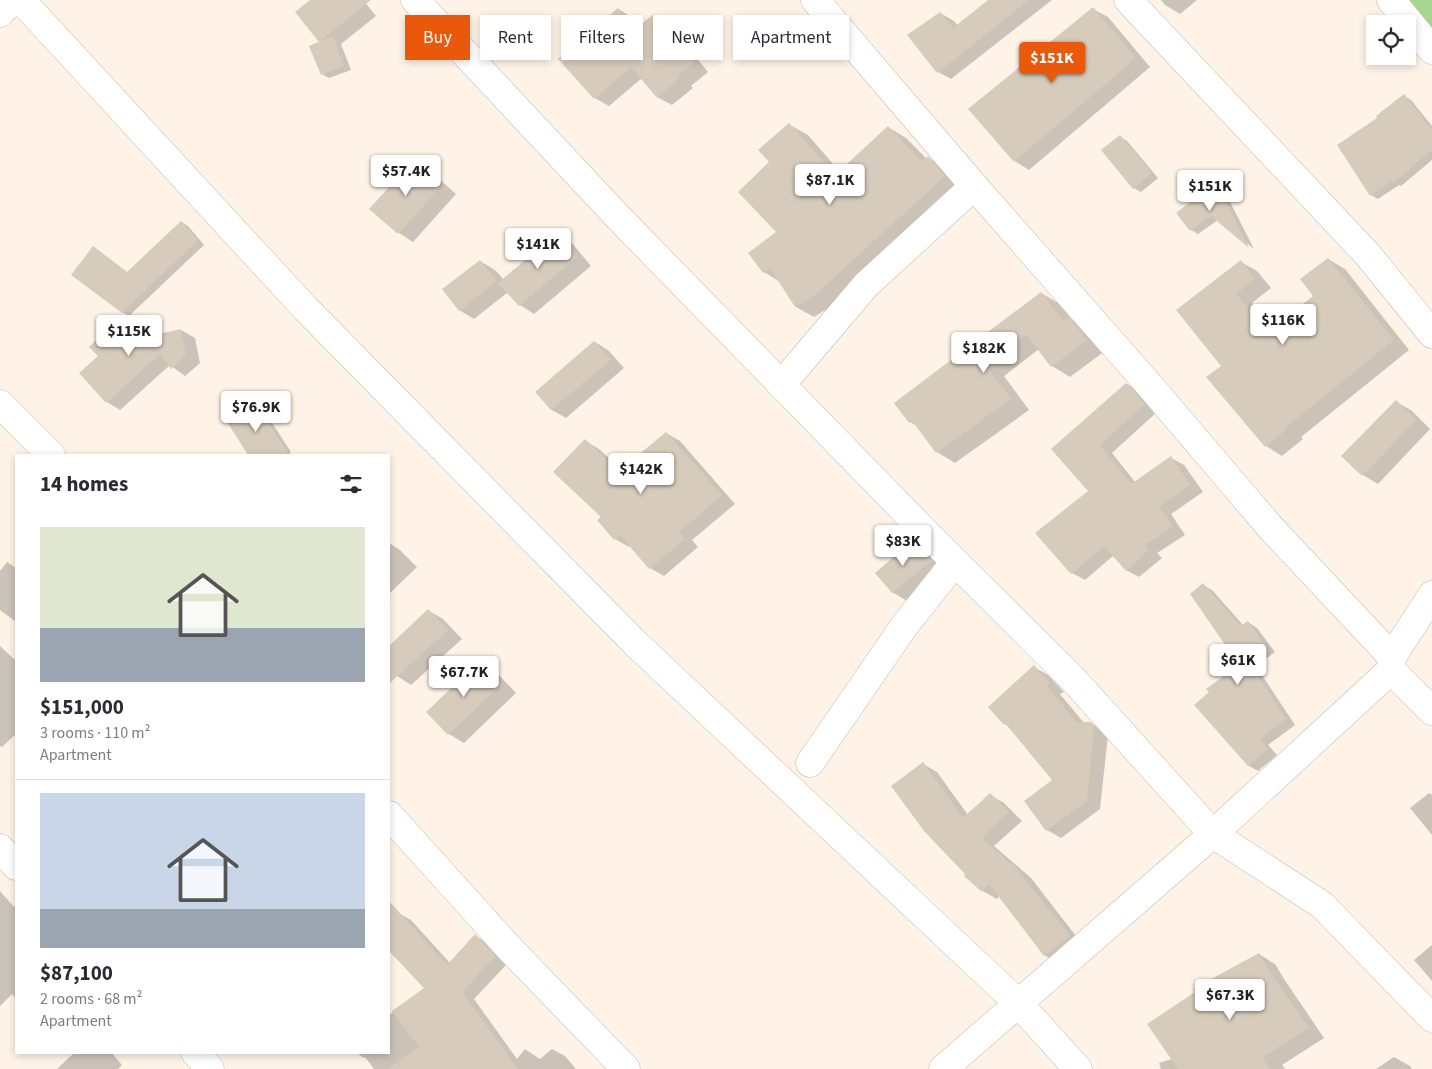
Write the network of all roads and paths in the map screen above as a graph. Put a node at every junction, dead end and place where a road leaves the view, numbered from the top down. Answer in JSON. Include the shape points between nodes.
{"nodes":[{"id":1,"x":13,"y":0,"type":"edge"},
{"id":2,"x":21,"y":0,"type":"edge"},
{"id":3,"x":415,"y":0,"type":"edge"},
{"id":4,"x":815,"y":0,"type":"edge"},
{"id":5,"x":1128,"y":0,"type":"edge"},
{"id":6,"x":1391,"y":0,"type":"edge"},
{"id":7,"x":0,"y":13,"type":"edge"},
{"id":8,"x":1432,"y":50,"type":"edge"},
{"id":9,"x":974,"y":186,"type":"junction"},
{"id":10,"x":1432,"y":334,"type":"edge"},
{"id":11,"x":781,"y":385,"type":"junction"},
{"id":12,"x":0,"y":404,"type":"edge"},
{"id":13,"x":50,"y":454,"type":"edge"},
{"id":14,"x":955,"y":562,"type":"junction"},
{"id":15,"x":1432,"y":595,"type":"edge"},
{"id":16,"x":1392,"y":664,"type":"junction"},
{"id":17,"x":1432,"y":711,"type":"edge"},
{"id":18,"x":810,"y":763,"type":"dead end"},
{"id":19,"x":390,"y":816,"type":"edge"},
{"id":20,"x":1213,"y":834,"type":"junction"},
{"id":21,"x":0,"y":848,"type":"edge"},
{"id":22,"x":15,"y":865,"type":"edge"},
{"id":23,"x":1019,"y":1004,"type":"junction"},
{"id":24,"x":1432,"y":1018,"type":"edge"},
{"id":25,"x":197,"y":1054,"type":"edge"},
{"id":26,"x":210,"y":1069,"type":"edge"},
{"id":27,"x":626,"y":1069,"type":"edge"},
{"id":28,"x":943,"y":1069,"type":"edge"},
{"id":29,"x":1078,"y":1069,"type":"edge"}],
"edges":[{"from":1,"to":7,"type":"street"},
{"from":2,"to":23,"type":"street","via":[[306,310],[627,635]]},
{"from":3,"to":11,"type":"street"},
{"from":4,"to":9,"type":"street"},
{"from":5,"to":10,"type":"street","via":[[1368,255]]},
{"from":6,"to":8,"type":"street"},
{"from":9,"to":11,"type":"street","via":[[866,285]]},
{"from":9,"to":16,"type":"street"},
{"from":11,"to":14,"type":"street"},
{"from":12,"to":13,"type":"street"},
{"from":14,"to":18,"type":"street","via":[[905,625]]},
{"from":14,"to":20,"type":"street","via":[[1072,678]]},
{"from":15,"to":16,"type":"street"},
{"from":16,"to":17,"type":"street"},
{"from":16,"to":20,"type":"street"},
{"from":19,"to":27,"type":"street","via":[[510,949]]},
{"from":20,"to":23,"type":"street"},
{"from":20,"to":24,"type":"street","via":[[1322,905]]},
{"from":21,"to":22,"type":"street"},
{"from":23,"to":28,"type":"street"},
{"from":23,"to":29,"type":"street"},
{"from":25,"to":26,"type":"street"}]}
